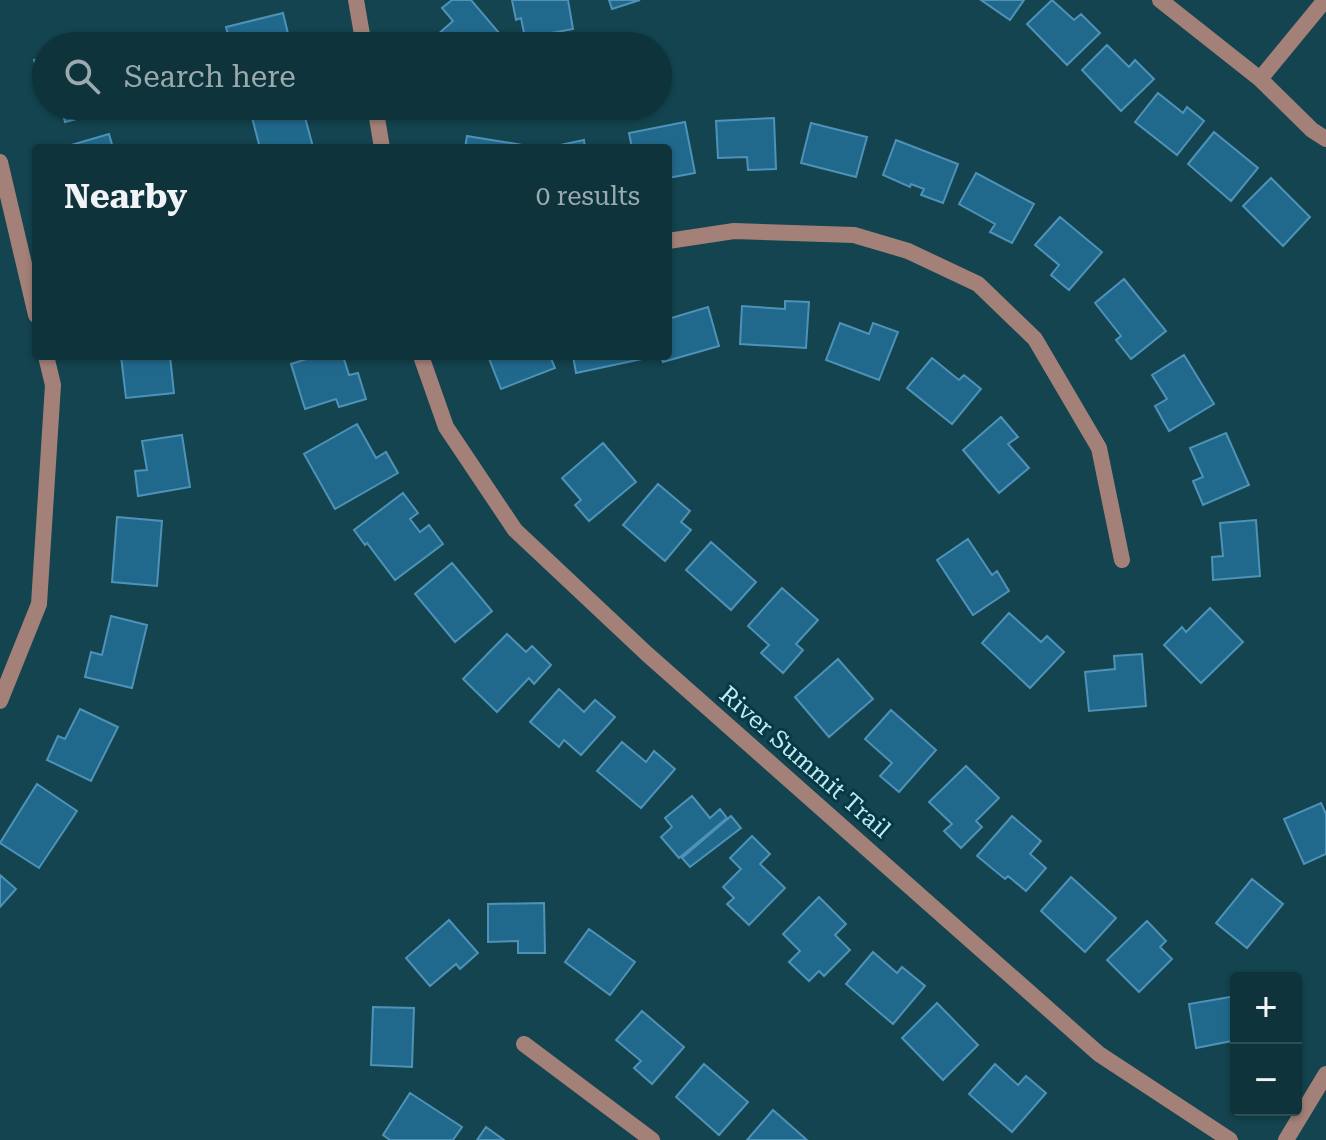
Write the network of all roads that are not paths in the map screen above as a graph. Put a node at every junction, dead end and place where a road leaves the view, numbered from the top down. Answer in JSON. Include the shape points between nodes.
{"nodes":[{"id":1,"x":356,"y":0,"type":"edge"},
{"id":2,"x":1160,"y":0,"type":"edge"},
{"id":3,"x":1325,"y":0,"type":"edge"},
{"id":4,"x":362,"y":32,"type":"edge"},
{"id":5,"x":1260,"y":79,"type":"junction"},
{"id":6,"x":377,"y":120,"type":"edge"},
{"id":7,"x":1326,"y":139,"type":"edge"},
{"id":8,"x":381,"y":144,"type":"edge"},
{"id":9,"x":0,"y":162,"type":"edge"},
{"id":10,"x":672,"y":240,"type":"edge"},
{"id":11,"x":32,"y":298,"type":"edge"},
{"id":12,"x":47,"y":360,"type":"edge"},
{"id":13,"x":422,"y":360,"type":"edge"},
{"id":14,"x":1122,"y":560,"type":"dead end"},
{"id":15,"x":0,"y":701,"type":"edge"},
{"id":16,"x":524,"y":1044,"type":"dead end"},
{"id":17,"x":1326,"y":1074,"type":"edge"},
{"id":18,"x":652,"y":1140,"type":"edge"},
{"id":19,"x":1230,"y":1140,"type":"edge"},
{"id":20,"x":1286,"y":1140,"type":"edge"}],
"edges":[{"from":1,"to":4,"type":"street"},
{"from":2,"to":5,"type":"street"},
{"from":3,"to":5,"type":"street"},
{"from":5,"to":7,"type":"street"},
{"from":6,"to":8,"type":"street"},
{"from":9,"to":11,"type":"street"},
{"from":10,"to":14,"type":"street","via":[[734,231],[854,235],[908,251],[978,284],[1035,339],[1099,448]]},
{"from":12,"to":15,"type":"street","via":[[53,385],[39,604]]},
{"from":13,"to":19,"type":"street","name":"River Summit Trail","via":[[446,427],[515,530],[659,665],[1099,1054]]},
{"from":16,"to":18,"type":"street"},
{"from":17,"to":20,"type":"street"}]}
